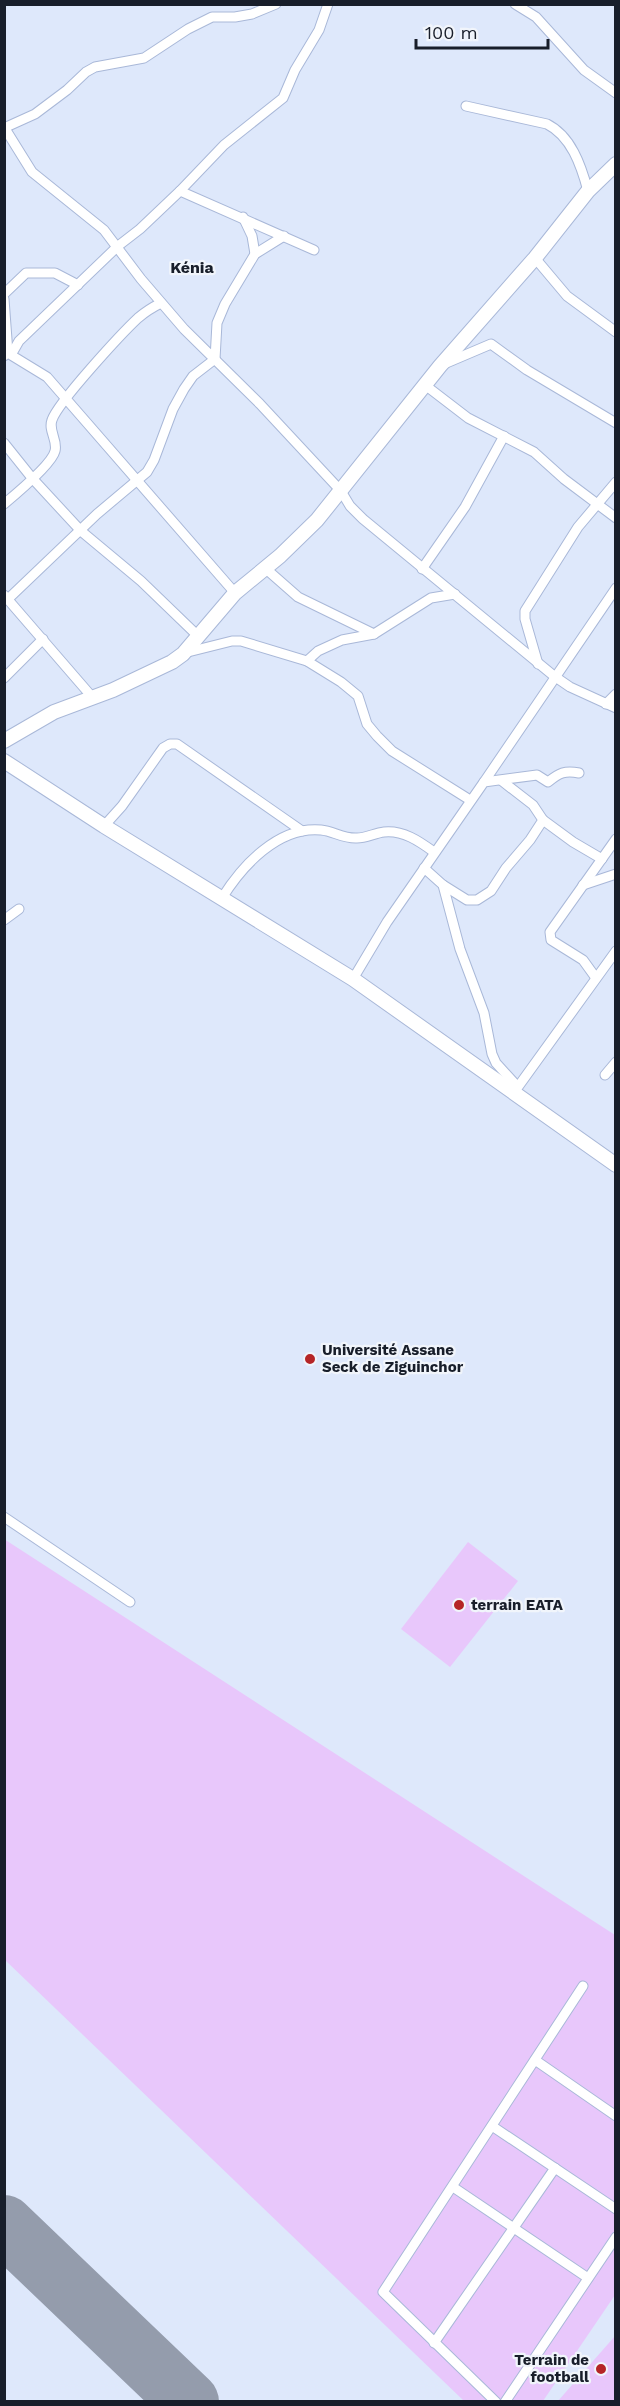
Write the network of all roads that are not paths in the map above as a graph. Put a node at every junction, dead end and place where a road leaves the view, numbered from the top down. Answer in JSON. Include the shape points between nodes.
{"nodes":[{"id":1,"x":276,"y":4,"type":"edge"},
{"id":2,"x":328,"y":4,"type":"edge"},
{"id":3,"x":515,"y":4,"type":"edge"},
{"id":4,"x":615,"y":93,"type":"edge"},
{"id":5,"x":466,"y":106,"type":"dead end"},
{"id":6,"x":5,"y":128,"type":"edge"},
{"id":7,"x":613,"y":170,"type":"edge"},
{"id":8,"x":180,"y":191,"type":"junction"},
{"id":9,"x":588,"y":191,"type":"junction"},
{"id":10,"x":243,"y":217,"type":"junction"},
{"id":11,"x":284,"y":236,"type":"junction"},
{"id":12,"x":118,"y":246,"type":"junction"},
{"id":13,"x":314,"y":250,"type":"dead end"},
{"id":14,"x":255,"y":254,"type":"junction"},
{"id":15,"x":535,"y":258,"type":"junction"},
{"id":16,"x":78,"y":285,"type":"junction"},
{"id":17,"x":4,"y":296,"type":"edge"},
{"id":18,"x":161,"y":303,"type":"junction"},
{"id":19,"x":615,"y":332,"type":"edge"},
{"id":20,"x":5,"y":349,"type":"edge"},
{"id":21,"x":215,"y":359,"type":"junction"},
{"id":22,"x":440,"y":366,"type":"junction"},
{"id":23,"x":425,"y":385,"type":"junction"},
{"id":24,"x":65,"y":400,"type":"junction"},
{"id":25,"x":615,"y":423,"type":"edge"},
{"id":26,"x":504,"y":436,"type":"junction"},
{"id":27,"x":4,"y":443,"type":"edge"},
{"id":28,"x":32,"y":478,"type":"junction"},
{"id":29,"x":138,"y":481,"type":"junction"},
{"id":30,"x":615,"y":482,"type":"edge"},
{"id":31,"x":341,"y":491,"type":"junction"},
{"id":32,"x":4,"y":504,"type":"edge"},
{"id":33,"x":598,"y":504,"type":"junction"},
{"id":34,"x":615,"y":518,"type":"edge"},
{"id":35,"x":81,"y":531,"type":"junction"},
{"id":36,"x":265,"y":568,"type":"junction"},
{"id":37,"x":423,"y":569,"type":"junction"},
{"id":38,"x":615,"y":588,"type":"edge"},
{"id":39,"x":235,"y":593,"type":"junction"},
{"id":40,"x":455,"y":594,"type":"junction"},
{"id":41,"x":7,"y":597,"type":"edge"},
{"id":42,"x":374,"y":634,"type":"junction"},
{"id":43,"x":198,"y":636,"type":"junction"},
{"id":44,"x":43,"y":639,"type":"junction"},
{"id":45,"x":183,"y":654,"type":"junction"},
{"id":46,"x":307,"y":661,"type":"junction"},
{"id":47,"x":538,"y":664,"type":"junction"},
{"id":48,"x":554,"y":676,"type":"junction"},
{"id":49,"x":4,"y":678,"type":"edge"},
{"id":50,"x":615,"y":694,"type":"edge"},
{"id":51,"x":93,"y":698,"type":"junction"},
{"id":52,"x":606,"y":704,"type":"junction"},
{"id":53,"x":615,"y":708,"type":"edge"},
{"id":54,"x":4,"y":741,"type":"edge"},
{"id":55,"x":4,"y":762,"type":"edge"},
{"id":56,"x":579,"y":773,"type":"dead end"},
{"id":57,"x":502,"y":781,"type":"junction"},
{"id":58,"x":484,"y":782,"type":"junction"},
{"id":59,"x":470,"y":800,"type":"junction"},
{"id":60,"x":543,"y":820,"type":"junction"},
{"id":61,"x":104,"y":826,"type":"junction"},
{"id":62,"x":302,"y":831,"type":"junction"},
{"id":63,"x":615,"y":839,"type":"edge"},
{"id":64,"x":434,"y":852,"type":"junction"},
{"id":65,"x":602,"y":859,"type":"junction"},
{"id":66,"x":424,"y":868,"type":"junction"},
{"id":67,"x":615,"y":874,"type":"edge"},
{"id":68,"x":443,"y":885,"type":"junction"},
{"id":69,"x":583,"y":885,"type":"junction"},
{"id":70,"x":222,"y":898,"type":"junction"},
{"id":71,"x":19,"y":909,"type":"dead end"},
{"id":72,"x":4,"y":920,"type":"edge"},
{"id":73,"x":615,"y":951,"type":"edge"},
{"id":74,"x":596,"y":978,"type":"junction"},
{"id":75,"x":353,"y":979,"type":"junction"},
{"id":76,"x":615,"y":1062,"type":"edge"},
{"id":77,"x":605,"y":1075,"type":"dead end"},
{"id":78,"x":515,"y":1089,"type":"junction"},
{"id":79,"x":615,"y":1165,"type":"edge"},
{"id":80,"x":4,"y":1517,"type":"edge"},
{"id":81,"x":130,"y":1602,"type":"dead end"},
{"id":82,"x":583,"y":1986,"type":"dead end"},
{"id":83,"x":535,"y":2060,"type":"junction"},
{"id":84,"x":615,"y":2116,"type":"edge"},
{"id":85,"x":492,"y":2126,"type":"junction"},
{"id":86,"x":555,"y":2168,"type":"junction"},
{"id":87,"x":453,"y":2187,"type":"junction"},
{"id":88,"x":615,"y":2209,"type":"edge"},
{"id":89,"x":513,"y":2229,"type":"junction"},
{"id":90,"x":615,"y":2237,"type":"edge"},
{"id":91,"x":588,"y":2278,"type":"junction"},
{"id":92,"x":434,"y":2343,"type":"junction"},
{"id":93,"x":496,"y":2402,"type":"edge"},
{"id":94,"x":505,"y":2402,"type":"edge"}],
"edges":[{"from":1,"to":6,"type":"street","via":[[244,15],[212,17],[144,58],[95,67],[35,114]]},
{"from":2,"to":8,"type":"street","via":[[319,30],[283,98],[224,145]]},
{"from":3,"to":4,"type":"street","via":[[536,17],[584,70]]},
{"from":5,"to":9,"type":"street","via":[[558,129],[577,159]]},
{"from":6,"to":12,"type":"street","via":[[32,172]]},
{"from":7,"to":9,"type":"street"},
{"from":8,"to":10,"type":"street"},
{"from":8,"to":12,"type":"street"},
{"from":9,"to":15,"type":"street"},
{"from":10,"to":11,"type":"street"},
{"from":10,"to":14,"type":"street"},
{"from":11,"to":13,"type":"street"},
{"from":11,"to":14,"type":"street"},
{"from":12,"to":16,"type":"street"},
{"from":12,"to":18,"type":"street"},
{"from":14,"to":21,"type":"street","via":[[220,313]]},
{"from":15,"to":19,"type":"street","via":[[567,296]]},
{"from":15,"to":22,"type":"street"},
{"from":16,"to":17,"type":"street","via":[[55,273],[26,273]]},
{"from":16,"to":24,"type":"street","via":[[19,341],[11,355],[47,377]]},
{"from":17,"to":20,"type":"street"},
{"from":18,"to":21,"type":"street"},
{"from":18,"to":24,"type":"street","via":[[139,317]]},
{"from":21,"to":29,"type":"street","via":[[193,376],[184,389],[154,460]]},
{"from":21,"to":31,"type":"street"},
{"from":22,"to":23,"type":"street"},
{"from":22,"to":25,"type":"street","via":[[491,344]]},
{"from":23,"to":26,"type":"street","via":[[468,418]]},
{"from":23,"to":31,"type":"street"},
{"from":24,"to":28,"type":"street","via":[[52,419],[56,451]]},
{"from":24,"to":29,"type":"street"},
{"from":26,"to":33,"type":"street","via":[[534,452]]},
{"from":26,"to":37,"type":"street","via":[[465,507]]},
{"from":27,"to":28,"type":"street"},
{"from":28,"to":32,"type":"street"},
{"from":28,"to":35,"type":"street"},
{"from":29,"to":35,"type":"street"},
{"from":29,"to":39,"type":"street"},
{"from":30,"to":33,"type":"street"},
{"from":31,"to":36,"type":"street","via":[[317,520]]},
{"from":31,"to":37,"type":"street","via":[[363,519]]},
{"from":33,"to":34,"type":"street"},
{"from":33,"to":47,"type":"street","via":[[569,541],[525,611]]},
{"from":35,"to":41,"type":"street"},
{"from":35,"to":43,"type":"street"},
{"from":36,"to":39,"type":"street"},
{"from":36,"to":42,"type":"street","via":[[298,597]]},
{"from":37,"to":40,"type":"street"},
{"from":38,"to":48,"type":"street"},
{"from":39,"to":43,"type":"street"},
{"from":40,"to":42,"type":"street","via":[[431,598]]},
{"from":40,"to":47,"type":"street"},
{"from":41,"to":44,"type":"street"},
{"from":42,"to":46,"type":"street","via":[[342,640]]},
{"from":43,"to":45,"type":"street"},
{"from":44,"to":49,"type":"street"},
{"from":44,"to":51,"type":"street"},
{"from":45,"to":46,"type":"street","via":[[232,641]]},
{"from":45,"to":51,"type":"street"},
{"from":46,"to":59,"type":"street","via":[[358,696],[367,724],[392,751]]},
{"from":47,"to":48,"type":"street"},
{"from":48,"to":52,"type":"street"},
{"from":48,"to":58,"type":"street"},
{"from":50,"to":52,"type":"street"},
{"from":51,"to":54,"type":"street","via":[[54,712]]},
{"from":52,"to":53,"type":"street"},
{"from":55,"to":61,"type":"street"},
{"from":56,"to":57,"type":"street","via":[[558,773],[549,782],[537,776]]},
{"from":57,"to":58,"type":"street"},
{"from":57,"to":60,"type":"street","via":[[533,805]]},
{"from":58,"to":59,"type":"street"},
{"from":59,"to":64,"type":"street"},
{"from":60,"to":65,"type":"street"},
{"from":60,"to":68,"type":"street","via":[[483,897],[467,900]]},
{"from":61,"to":62,"type":"street","via":[[163,748],[177,744]]},
{"from":61,"to":70,"type":"street"},
{"from":62,"to":64,"type":"street","via":[[323,830],[355,839],[383,832],[400,833],[418,839]]},
{"from":62,"to":70,"type":"street","via":[[252,859]]},
{"from":63,"to":65,"type":"street"},
{"from":64,"to":66,"type":"street"},
{"from":65,"to":69,"type":"street"},
{"from":66,"to":68,"type":"street"},
{"from":66,"to":75,"type":"street"},
{"from":67,"to":69,"type":"street"},
{"from":68,"to":78,"type":"street","via":[[460,949],[486,1021],[492,1054]]},
{"from":69,"to":74,"type":"street","via":[[550,932],[552,940],[583,960]]},
{"from":70,"to":75,"type":"street"},
{"from":71,"to":72,"type":"street"},
{"from":73,"to":74,"type":"street"},
{"from":74,"to":78,"type":"street"},
{"from":75,"to":78,"type":"street"},
{"from":76,"to":77,"type":"street"},
{"from":78,"to":79,"type":"street"},
{"from":80,"to":81,"type":"street"},
{"from":82,"to":83,"type":"street"},
{"from":83,"to":84,"type":"street"},
{"from":83,"to":85,"type":"street"},
{"from":85,"to":86,"type":"street"},
{"from":85,"to":87,"type":"street"},
{"from":86,"to":88,"type":"street"},
{"from":86,"to":89,"type":"street"},
{"from":87,"to":89,"type":"street"},
{"from":87,"to":92,"type":"street","via":[[382,2292]]},
{"from":89,"to":91,"type":"street"},
{"from":89,"to":92,"type":"street"},
{"from":90,"to":91,"type":"street"},
{"from":91,"to":94,"type":"street"},
{"from":92,"to":93,"type":"street"}]}
